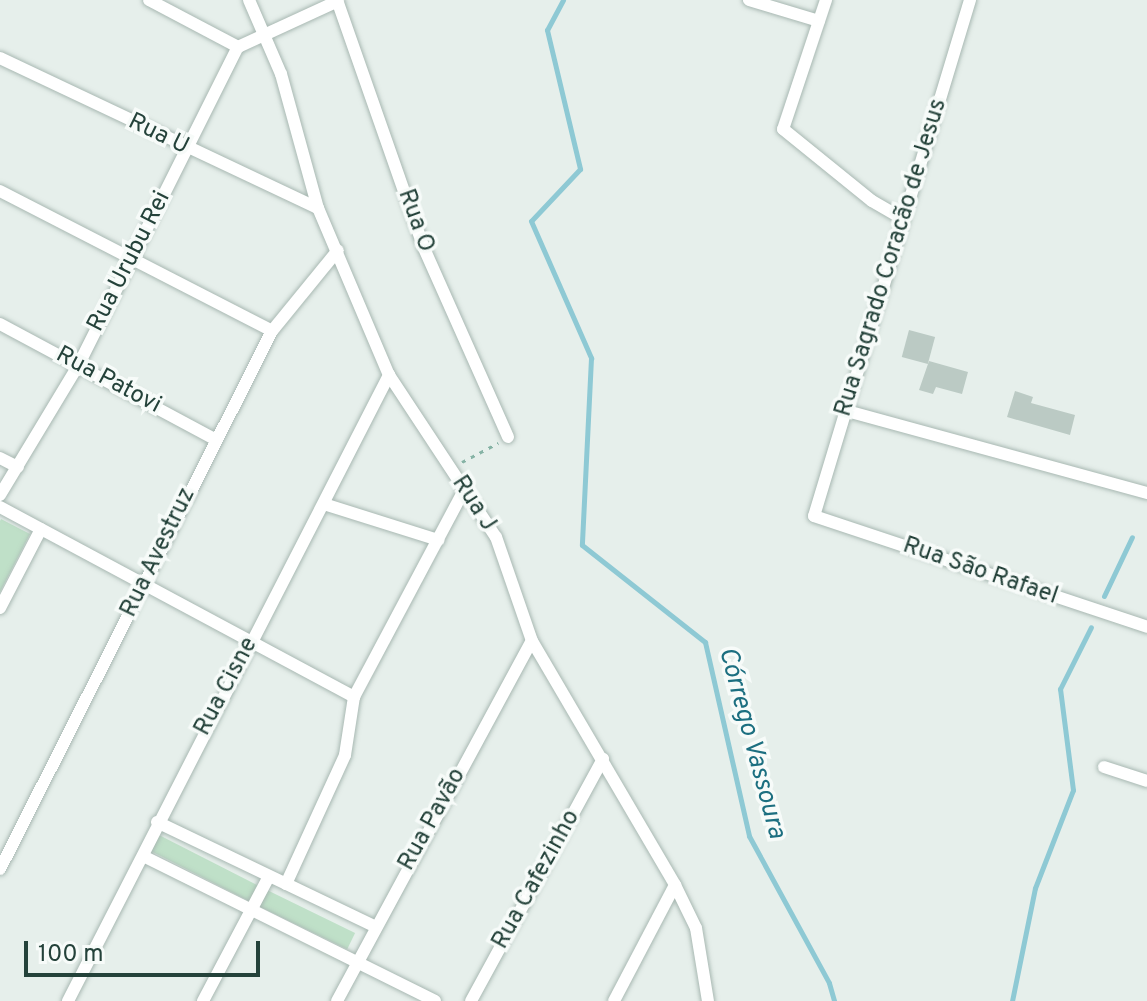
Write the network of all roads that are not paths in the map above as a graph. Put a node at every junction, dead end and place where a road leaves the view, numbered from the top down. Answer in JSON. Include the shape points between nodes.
{"nodes":[{"id":1,"x":149,"y":0,"type":"edge"},
{"id":2,"x":249,"y":0,"type":"edge"},
{"id":3,"x":337,"y":0,"type":"edge"},
{"id":4,"x":749,"y":0,"type":"edge"},
{"id":5,"x":826,"y":0,"type":"edge"},
{"id":6,"x":970,"y":0,"type":"edge"},
{"id":7,"x":819,"y":21,"type":"junction"},
{"id":8,"x":262,"y":35,"type":"junction"},
{"id":9,"x":238,"y":47,"type":"junction"},
{"id":10,"x":0,"y":58,"type":"edge"},
{"id":11,"x":187,"y":150,"type":"junction"},
{"id":12,"x":0,"y":191,"type":"edge"},
{"id":13,"x":318,"y":208,"type":"junction"},
{"id":14,"x":902,"y":218,"type":"junction"},
{"id":15,"x":338,"y":250,"type":"junction"},
{"id":16,"x":130,"y":259,"type":"junction"},
{"id":17,"x":0,"y":324,"type":"edge"},
{"id":18,"x":272,"y":331,"type":"junction"},
{"id":19,"x":79,"y":364,"type":"junction"},
{"id":20,"x":389,"y":375,"type":"junction"},
{"id":21,"x":847,"y":411,"type":"junction"},
{"id":22,"x":508,"y":437,"type":"road end"},
{"id":23,"x":216,"y":440,"type":"junction"},
{"id":24,"x":0,"y":458,"type":"edge"},
{"id":25,"x":18,"y":467,"type":"junction"},
{"id":26,"x":464,"y":490,"type":"junction"},
{"id":27,"x":1147,"y":493,"type":"edge"},
{"id":28,"x":0,"y":495,"type":"edge"},
{"id":29,"x":324,"y":504,"type":"junction"},
{"id":30,"x":0,"y":507,"type":"edge"},
{"id":31,"x":814,"y":516,"type":"joint"},
{"id":32,"x":41,"y":529,"type":"junction"},
{"id":33,"x":438,"y":540,"type":"junction"},
{"id":34,"x":144,"y":585,"type":"junction"},
{"id":35,"x":0,"y":608,"type":"edge"},
{"id":36,"x":1147,"y":627,"type":"edge"},
{"id":37,"x":532,"y":641,"type":"junction"},
{"id":38,"x":251,"y":642,"type":"junction"},
{"id":39,"x":354,"y":697,"type":"junction"},
{"id":40,"x":603,"y":759,"type":"junction"},
{"id":41,"x":1104,"y":767,"type":"dead end"},
{"id":42,"x":1147,"y":781,"type":"edge"},
{"id":43,"x":157,"y":822,"type":"junction"},
{"id":44,"x":143,"y":856,"type":"junction"},
{"id":45,"x":0,"y":869,"type":"edge"},
{"id":46,"x":268,"y":878,"type":"junction"},
{"id":47,"x":286,"y":884,"type":"junction"},
{"id":48,"x":675,"y":885,"type":"junction"},
{"id":49,"x":254,"y":908,"type":"junction"},
{"id":50,"x":374,"y":926,"type":"junction"},
{"id":51,"x":356,"y":962,"type":"junction"},
{"id":52,"x":68,"y":1001,"type":"edge"},
{"id":53,"x":203,"y":1001,"type":"edge"},
{"id":54,"x":337,"y":1001,"type":"edge"},
{"id":55,"x":435,"y":1001,"type":"edge"},
{"id":56,"x":471,"y":1001,"type":"edge"},
{"id":57,"x":614,"y":1001,"type":"edge"},
{"id":58,"x":708,"y":1001,"type":"edge"}],
"edges":[{"from":1,"to":9,"type":"street"},
{"from":2,"to":8,"type":"street","name":"Rua J"},
{"from":3,"to":8,"type":"street"},
{"from":3,"to":22,"type":"street","name":"Rua O","via":[[423,246]]},
{"from":4,"to":7,"type":"street"},
{"from":5,"to":7,"type":"street"},
{"from":6,"to":14,"type":"street","name":"Rua Sagrado Coracão de Jesus"},
{"from":7,"to":14,"type":"street","via":[[783,129],[872,201]]},
{"from":8,"to":9,"type":"street"},
{"from":8,"to":13,"type":"street","name":"Rua J","via":[[281,74]]},
{"from":9,"to":11,"type":"street","name":"Rua Urubu Rei"},
{"from":10,"to":11,"type":"street","name":"Rua U"},
{"from":11,"to":13,"type":"street","name":"Rua U"},
{"from":11,"to":16,"type":"street","name":"Rua Urubu Rei"},
{"from":12,"to":16,"type":"street"},
{"from":13,"to":15,"type":"street","name":"Rua J"},
{"from":14,"to":21,"type":"street","name":"Rua Sagrado Coracão de Jesus"},
{"from":15,"to":18,"type":"street","name":"Rua Avestruz"},
{"from":15,"to":20,"type":"street","name":"Rua J"},
{"from":16,"to":18,"type":"street"},
{"from":16,"to":19,"type":"street","name":"Rua Urubu Rei"},
{"from":17,"to":19,"type":"street","name":"Rua Patovi"},
{"from":18,"to":23,"type":"street","name":"Rua Avestruz"},
{"from":19,"to":23,"type":"street","name":"Rua Patovi"},
{"from":19,"to":25,"type":"street","name":"Rua Urubu Rei"},
{"from":20,"to":26,"type":"street","name":"Rua J"},
{"from":20,"to":29,"type":"street","name":"Rua Cisne"},
{"from":21,"to":27,"type":"street"},
{"from":21,"to":31,"type":"street","name":"Rua Sagrado Coracão de Jesus"},
{"from":23,"to":34,"type":"street","name":"Rua Avestruz"},
{"from":24,"to":25,"type":"street"},
{"from":25,"to":28,"type":"street","name":"Rua Urubu Rei"},
{"from":26,"to":33,"type":"street"},
{"from":26,"to":37,"type":"street","name":"Rua J","via":[[496,537]]},
{"from":29,"to":33,"type":"street"},
{"from":29,"to":38,"type":"street","name":"Rua Cisne"},
{"from":30,"to":32,"type":"street"},
{"from":31,"to":36,"type":"street","name":"Rua São Rafael"},
{"from":32,"to":34,"type":"street"},
{"from":32,"to":35,"type":"street"},
{"from":33,"to":39,"type":"street"},
{"from":34,"to":38,"type":"street"},
{"from":34,"to":45,"type":"street","name":"Rua Avestruz"},
{"from":37,"to":40,"type":"street","name":"Rua J"},
{"from":37,"to":50,"type":"street","name":"Rua Pavão"},
{"from":38,"to":39,"type":"street"},
{"from":38,"to":43,"type":"street","name":"Rua Cisne"},
{"from":39,"to":47,"type":"street","via":[[345,755]]},
{"from":40,"to":48,"type":"street","name":"Rua J"},
{"from":40,"to":56,"type":"street","name":"Rua Cafezinho"},
{"from":41,"to":42,"type":"street"},
{"from":43,"to":44,"type":"street","name":"Rua Cisne"},
{"from":43,"to":46,"type":"street"},
{"from":44,"to":49,"type":"street"},
{"from":44,"to":52,"type":"street","name":"Rua Cisne"},
{"from":46,"to":47,"type":"street"},
{"from":46,"to":49,"type":"street"},
{"from":47,"to":50,"type":"street"},
{"from":48,"to":57,"type":"street"},
{"from":48,"to":58,"type":"street","name":"Rua J","via":[[696,928]]},
{"from":49,"to":51,"type":"street"},
{"from":49,"to":53,"type":"street"},
{"from":50,"to":51,"type":"street","name":"Rua Pavão"},
{"from":51,"to":54,"type":"street","name":"Rua Pavão"},
{"from":51,"to":55,"type":"street"}]}
